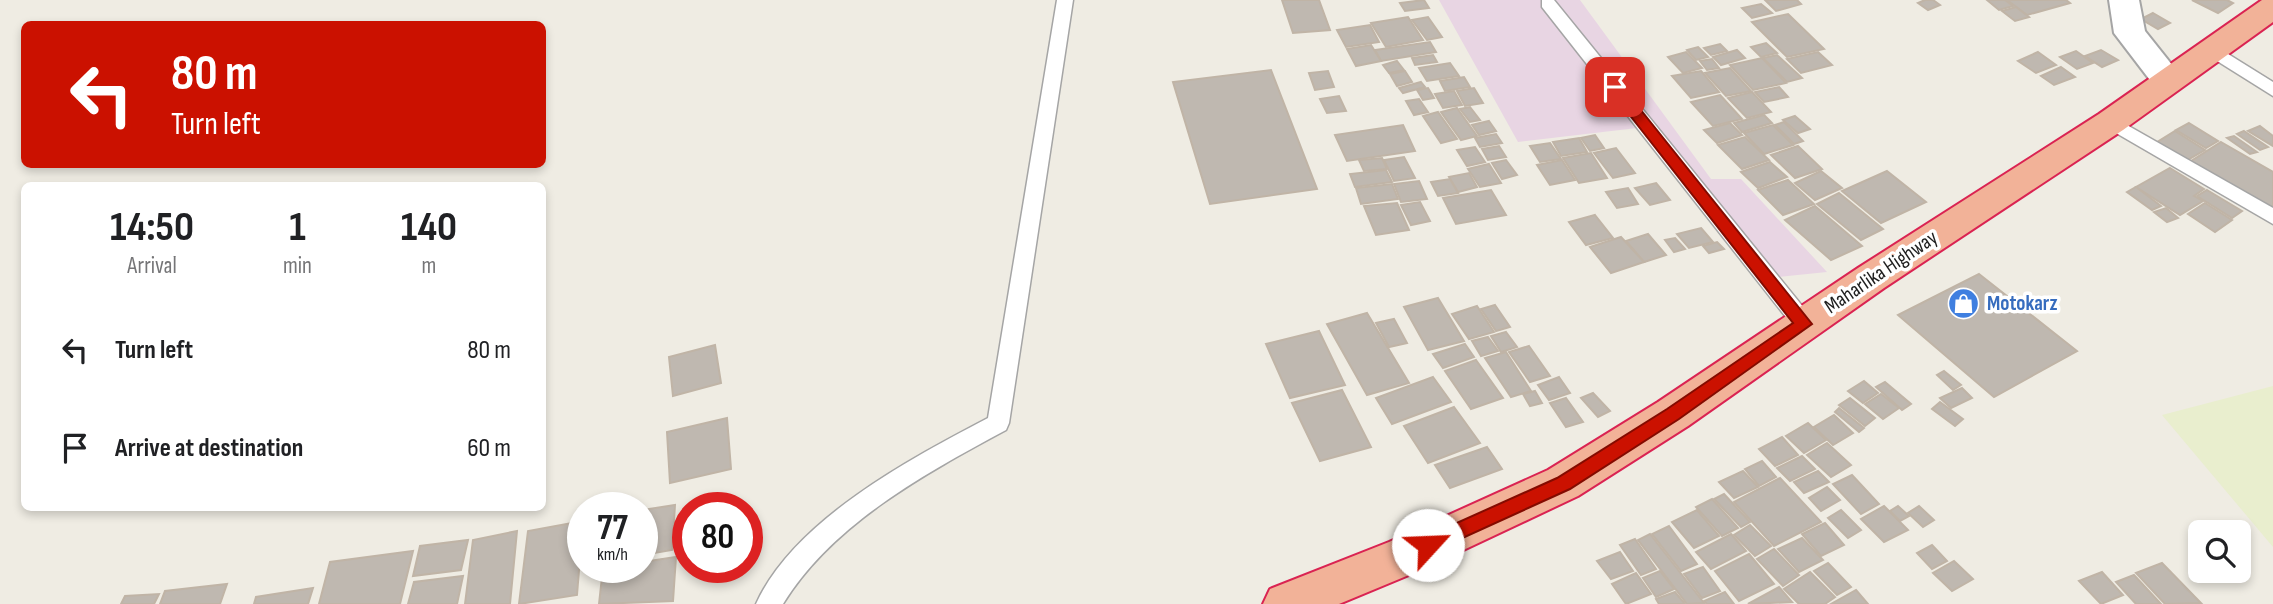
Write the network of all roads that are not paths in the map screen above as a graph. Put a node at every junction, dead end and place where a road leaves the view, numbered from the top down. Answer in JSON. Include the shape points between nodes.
{"nodes":[{"id":1,"x":1065,"y":0,"type":"edge"},
{"id":2,"x":2124,"y":0,"type":"edge"},
{"id":3,"x":1548,"y":3,"type":"dead end"},
{"id":4,"x":2273,"y":7,"type":"edge"},
{"id":5,"x":2212,"y":50,"type":"junction"},
{"id":6,"x":2168,"y":80,"type":"junction"},
{"id":7,"x":2273,"y":90,"type":"edge"},
{"id":8,"x":2110,"y":122,"type":"junction"},
{"id":9,"x":2273,"y":217,"type":"edge"},
{"id":10,"x":1804,"y":324,"type":"junction"},
{"id":11,"x":769,"y":604,"type":"edge"},
{"id":12,"x":1287,"y":604,"type":"edge"}],
"edges":[{"from":1,"to":11,"type":"lane","via":[[998,423],[937,455],[871,500],[813,549],[777,587]]},
{"from":2,"to":6,"type":"street","via":[[2130,33]]},
{"from":3,"to":10,"type":"lane"},
{"from":4,"to":5,"type":"highway","name":"Maharlika Highway"},
{"from":5,"to":6,"type":"highway","name":"Maharlika Highway"},
{"from":5,"to":7,"type":"lane"},
{"from":6,"to":8,"type":"highway","name":"Maharlika Highway"},
{"from":8,"to":9,"type":"lane"},
{"from":8,"to":10,"type":"highway","name":"Maharlika Highway"},
{"from":10,"to":12,"type":"highway","name":"Maharlika Highway","via":[[1563,483]]}]}
